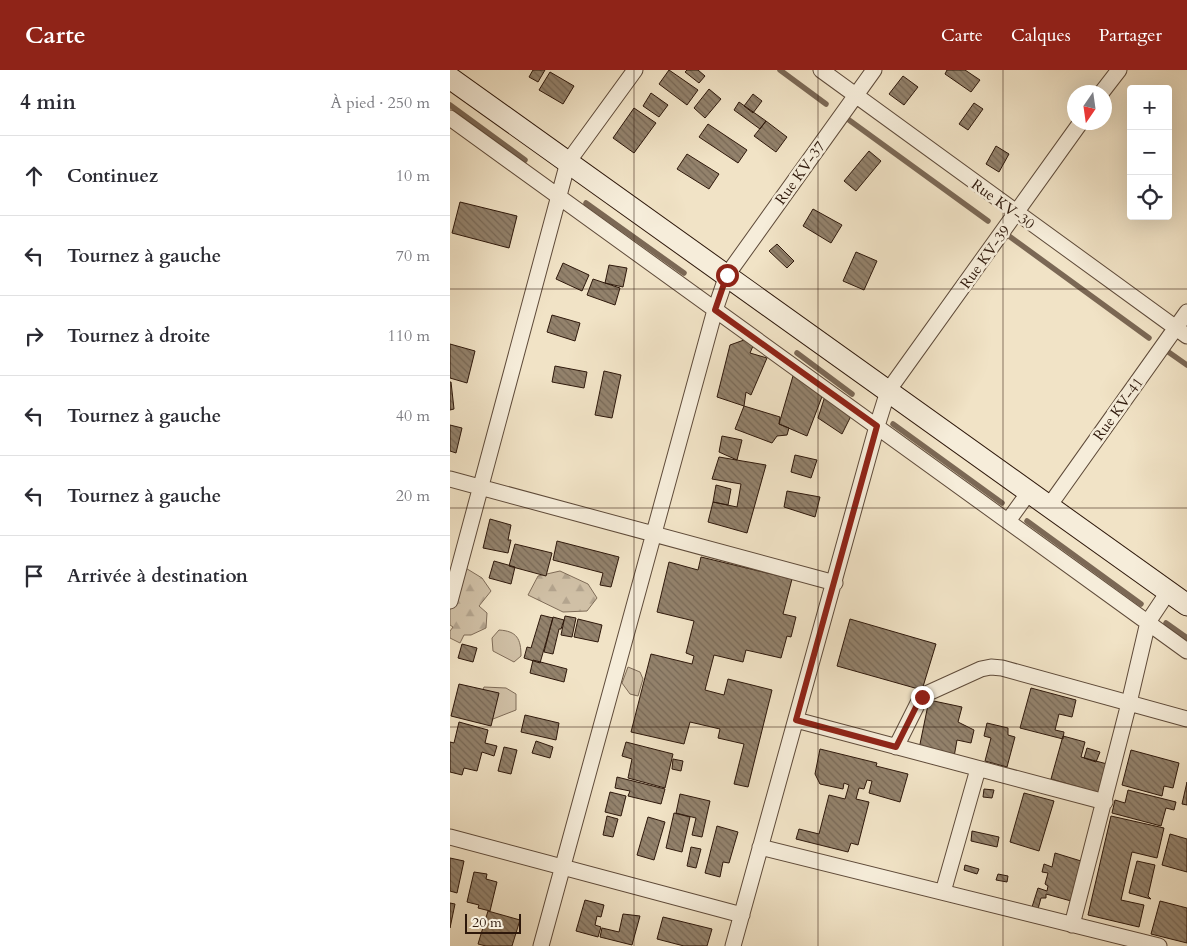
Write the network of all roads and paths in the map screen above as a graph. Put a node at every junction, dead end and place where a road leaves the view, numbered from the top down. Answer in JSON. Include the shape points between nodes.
{"nodes":[{"id":1,"x":635,"y":70,"type":"edge"},
{"id":2,"x":821,"y":70,"type":"edge"},
{"id":3,"x":874,"y":70,"type":"edge"},
{"id":4,"x":1119,"y":70,"type":"edge"},
{"id":5,"x":450,"y":78,"type":"edge"},
{"id":6,"x":1107,"y":85,"type":"edge"},
{"id":7,"x":856,"y":95,"type":"junction"},
{"id":8,"x":450,"y":118,"type":"edge"},
{"id":9,"x":1075,"y":130,"type":"edge"},
{"id":10,"x":568,"y":162,"type":"junction"},
{"id":11,"x":559,"y":197,"type":"junction"},
{"id":12,"x":1016,"y":213,"type":"junction"},
{"id":13,"x":727,"y":275,"type":"junction"},
{"id":14,"x":715,"y":310,"type":"junction"},
{"id":15,"x":1187,"y":312,"type":"edge"},
{"id":16,"x":1181,"y":332,"type":"edge"},
{"id":17,"x":888,"y":391,"type":"junction"},
{"id":18,"x":877,"y":426,"type":"junction"},
{"id":19,"x":450,"y":479,"type":"edge"},
{"id":20,"x":481,"y":487,"type":"junction"},
{"id":21,"x":1029,"y":492,"type":"junction"},
{"id":22,"x":1049,"y":506,"type":"junction"},
{"id":23,"x":1008,"y":521,"type":"junction"},
{"id":24,"x":655,"y":534,"type":"junction"},
{"id":25,"x":835,"y":583,"type":"junction"},
{"id":26,"x":1168,"y":592,"type":"junction"},
{"id":27,"x":450,"y":601,"type":"edge"},
{"id":28,"x":1187,"y":605,"type":"edge"},
{"id":29,"x":1148,"y":622,"type":"junction"},
{"id":30,"x":1187,"y":650,"type":"edge"},
{"id":31,"x":1130,"y":703,"type":"junction"},
{"id":32,"x":1187,"y":719,"type":"edge"},
{"id":33,"x":796,"y":720,"type":"junction"},
{"id":34,"x":896,"y":747,"type":"junction"},
{"id":35,"x":978,"y":768,"type":"junction"},
{"id":36,"x":1105,"y":802,"type":"junction"},
{"id":37,"x":450,"y":837,"type":"edge"},
{"id":38,"x":760,"y":847,"type":"junction"},
{"id":39,"x":563,"y":867,"type":"junction"},
{"id":40,"x":943,"y":892,"type":"junction"},
{"id":41,"x":742,"y":915,"type":"junction"},
{"id":42,"x":1072,"y":925,"type":"junction"},
{"id":43,"x":541,"y":946,"type":"edge"},
{"id":44,"x":733,"y":946,"type":"edge"},
{"id":45,"x":1159,"y":946,"type":"edge"}],
"edges":[{"from":1,"to":10,"type":"street"},
{"from":2,"to":7,"type":"street","name":"Rue KV-30"},
{"from":3,"to":7,"type":"street","name":"Rue KV-37"},
{"from":4,"to":6,"type":"street"},
{"from":5,"to":10,"type":"street"},
{"from":7,"to":12,"type":"street","name":"Rue KV-30"},
{"from":7,"to":13,"type":"street","name":"Rue KV-37"},
{"from":8,"to":11,"type":"street"},
{"from":9,"to":12,"type":"street","name":"Rue KV-39"},
{"from":10,"to":11,"type":"street"},
{"from":10,"to":13,"type":"street"},
{"from":11,"to":14,"type":"street"},
{"from":11,"to":20,"type":"street"},
{"from":12,"to":16,"type":"street","name":"Rue KV-30"},
{"from":12,"to":17,"type":"street","name":"Rue KV-39"},
{"from":13,"to":14,"type":"street","name":"Rue KV-37"},
{"from":13,"to":17,"type":"street"},
{"from":14,"to":18,"type":"street"},
{"from":14,"to":24,"type":"street","name":"Rue KV-37"},
{"from":15,"to":16,"type":"street","name":"Rue KV-41"},
{"from":16,"to":22,"type":"street","name":"Rue KV-41"},
{"from":17,"to":18,"type":"street","name":"Rue KV-39"},
{"from":17,"to":21,"type":"street"},
{"from":18,"to":23,"type":"street"},
{"from":18,"to":25,"type":"street","name":"Rue KV-39"},
{"from":19,"to":20,"type":"street"},
{"from":20,"to":24,"type":"street"},
{"from":20,"to":27,"type":"street"},
{"from":21,"to":22,"type":"street"},
{"from":21,"to":23,"type":"street"},
{"from":22,"to":26,"type":"street"},
{"from":23,"to":29,"type":"street"},
{"from":24,"to":25,"type":"street"},
{"from":24,"to":39,"type":"street","name":"Rue KV-37"},
{"from":25,"to":33,"type":"street","name":"Rue KV-39"},
{"from":26,"to":28,"type":"street"},
{"from":26,"to":29,"type":"street"},
{"from":29,"to":30,"type":"street"},
{"from":29,"to":31,"type":"street"},
{"from":31,"to":32,"type":"street"},
{"from":31,"to":34,"type":"street","via":[[991,667],[922,697]]},
{"from":31,"to":36,"type":"street"},
{"from":33,"to":34,"type":"street"},
{"from":33,"to":38,"type":"street","name":"Rue KV-39"},
{"from":34,"to":35,"type":"street"},
{"from":35,"to":36,"type":"street"},
{"from":35,"to":40,"type":"street"},
{"from":36,"to":42,"type":"street"},
{"from":37,"to":39,"type":"street"},
{"from":38,"to":40,"type":"street"},
{"from":38,"to":41,"type":"street","name":"Rue KV-39"},
{"from":39,"to":41,"type":"street"},
{"from":39,"to":43,"type":"street","name":"Rue KV-37"},
{"from":40,"to":42,"type":"street"},
{"from":41,"to":44,"type":"street","name":"Rue KV-39"},
{"from":42,"to":45,"type":"street"}]}
